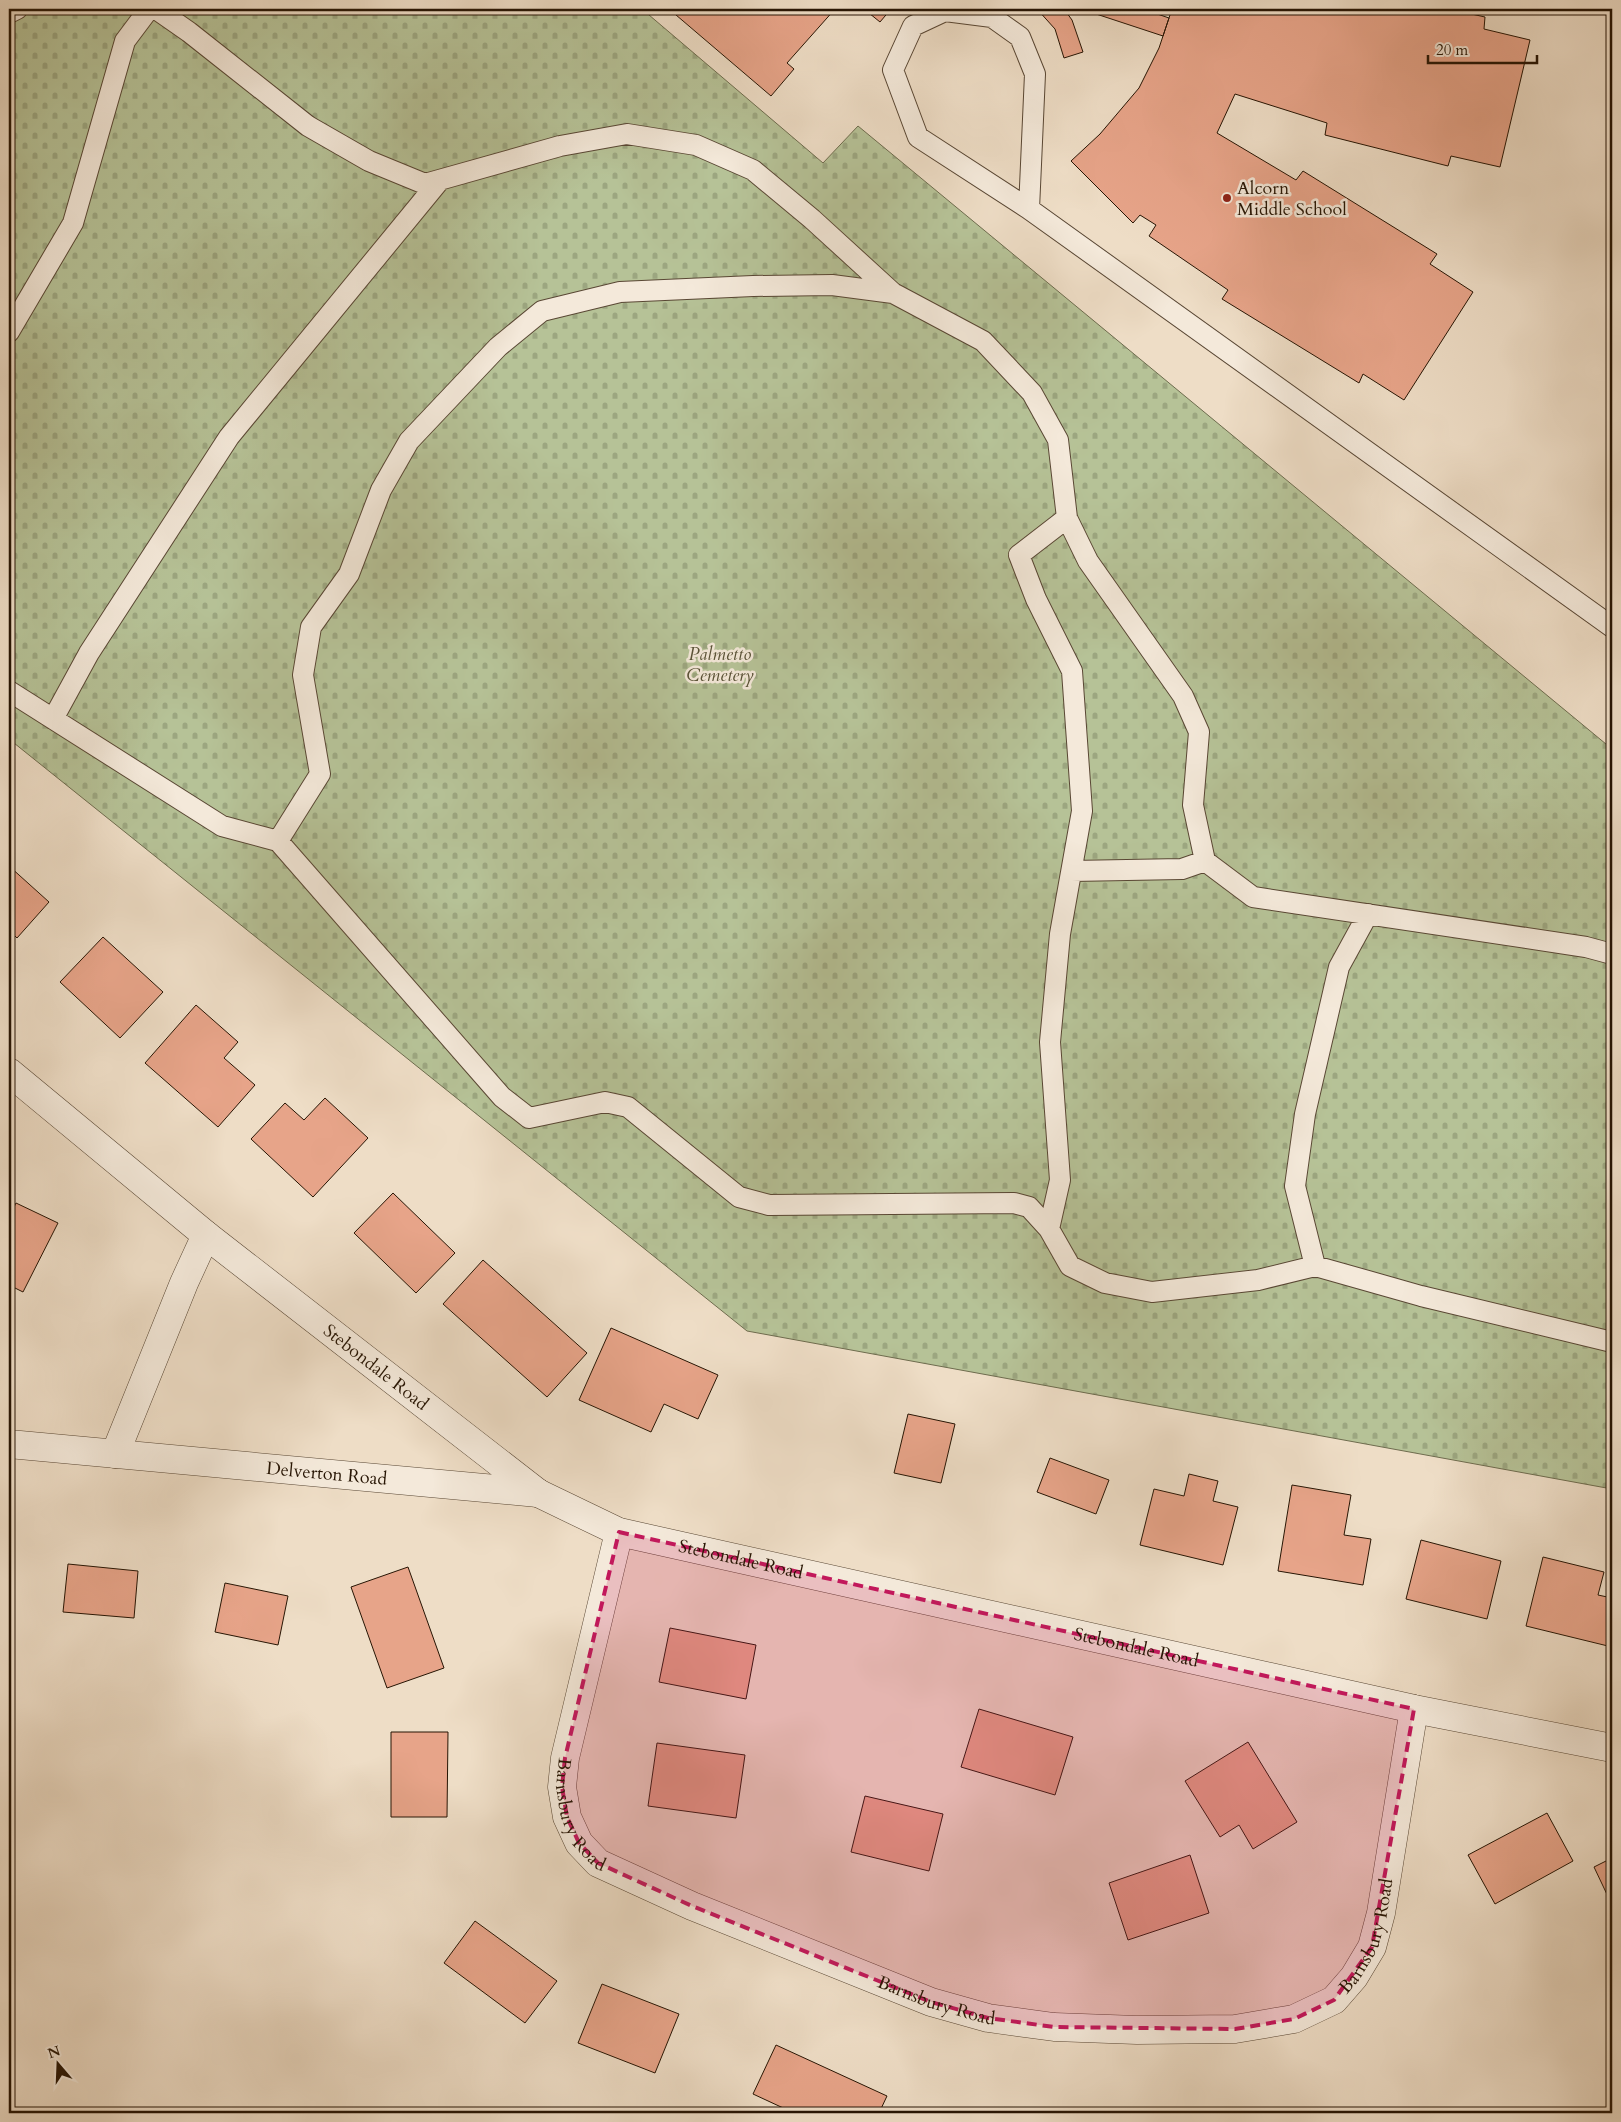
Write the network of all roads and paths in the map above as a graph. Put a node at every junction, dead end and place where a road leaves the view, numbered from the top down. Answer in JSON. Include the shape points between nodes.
{"nodes":[{"id":1,"x":17,"y":9,"type":"edge"},
{"id":2,"x":149,"y":9,"type":"edge"},
{"id":3,"x":156,"y":9,"type":"edge"},
{"id":4,"x":9,"y":13,"type":"edge"},
{"id":5,"x":440,"y":180,"type":"junction"},
{"id":6,"x":1029,"y":209,"type":"junction"},
{"id":7,"x":893,"y":293,"type":"junction"},
{"id":8,"x":9,"y":332,"type":"edge"},
{"id":9,"x":1066,"y":518,"type":"junction"},
{"id":10,"x":1612,"y":627,"type":"edge"},
{"id":11,"x":9,"y":692,"type":"edge"},
{"id":12,"x":53,"y":719,"type":"junction"},
{"id":13,"x":278,"y":841,"type":"junction"},
{"id":14,"x":1205,"y":861,"type":"junction"},
{"id":15,"x":1072,"y":870,"type":"junction"},
{"id":16,"x":1368,"y":914,"type":"junction"},
{"id":17,"x":1612,"y":954,"type":"edge"},
{"id":18,"x":9,"y":1072,"type":"edge"},
{"id":19,"x":1049,"y":1229,"type":"junction"},
{"id":20,"x":206,"y":1235,"type":"junction"},
{"id":21,"x":1315,"y":1266,"type":"junction"},
{"id":22,"x":1612,"y":1342,"type":"edge"},
{"id":23,"x":9,"y":1444,"type":"edge"},
{"id":24,"x":115,"y":1454,"type":"junction"},
{"id":25,"x":538,"y":1493,"type":"junction"},
{"id":26,"x":619,"y":1532,"type":"junction"},
{"id":27,"x":1414,"y":1709,"type":"junction"},
{"id":28,"x":1612,"y":1748,"type":"edge"}],
"edges":[{"from":1,"to":4,"type":"lane"},
{"from":2,"to":8,"type":"lane","via":[[125,41],[73,223]]},
{"from":3,"to":5,"type":"lane","via":[[308,126],[369,161],[425,184]]},
{"from":5,"to":7,"type":"lane","via":[[560,146],[627,134],[696,145],[753,170]]},
{"from":5,"to":12,"type":"lane","via":[[229,437],[90,653]]},
{"from":6,"to":6,"type":"lane","via":[[918,137],[893,70],[913,26],[945,11],[992,17],[1020,37],[1035,74]]},
{"from":6,"to":10,"type":"lane"},
{"from":7,"to":9,"type":"lane","via":[[983,341],[1032,393],[1058,440]]},
{"from":7,"to":13,"type":"lane","via":[[832,285],[620,292],[542,311],[498,347],[410,441],[381,490],[349,574],[311,627],[303,675],[320,774]]},
{"from":9,"to":14,"type":"lane","via":[[1088,561],[1183,696],[1199,732],[1193,805]]},
{"from":9,"to":15,"type":"lane","via":[[1019,555],[1036,599],[1072,670],[1082,811]]},
{"from":11,"to":12,"type":"lane"},
{"from":12,"to":13,"type":"lane","via":[[222,826]]},
{"from":13,"to":19,"type":"lane","via":[[502,1097],[529,1118],[605,1102],[628,1107],[739,1197],[769,1206],[1014,1203],[1029,1207]]},
{"from":14,"to":15,"type":"lane","via":[[1182,869]]},
{"from":14,"to":16,"type":"lane","via":[[1253,896]]},
{"from":15,"to":19,"type":"lane","via":[[1060,934],[1050,1042],[1060,1180]]},
{"from":16,"to":17,"type":"lane","via":[[1586,947]]},
{"from":16,"to":21,"type":"lane","via":[[1339,967],[1305,1114],[1295,1186]]},
{"from":18,"to":20,"type":"street","name":"Stebondale Road"},
{"from":19,"to":21,"type":"lane","via":[[1070,1266],[1105,1282],[1152,1292],[1258,1280]]},
{"from":20,"to":24,"type":"street"},
{"from":20,"to":25,"type":"street","name":"Stebondale Road"},
{"from":21,"to":22,"type":"lane","via":[[1421,1296]]},
{"from":23,"to":24,"type":"street","name":"Delverton Road"},
{"from":24,"to":25,"type":"street","name":"Delverton Road"},
{"from":25,"to":26,"type":"street","name":"Stebondale Road"},
{"from":26,"to":27,"type":"street","name":"Stebondale Road"},
{"from":26,"to":27,"type":"street","name":"Barnsbury Road","via":[[565,1758],[563,1794],[567,1817],[579,1843],[598,1863],[692,1906],[931,2002],[988,2018],[1054,2027],[1236,2029],[1294,2019],[1334,2000],[1372,1947],[1381,1913]]},
{"from":27,"to":28,"type":"street","name":"Stebondale Road"}]}
